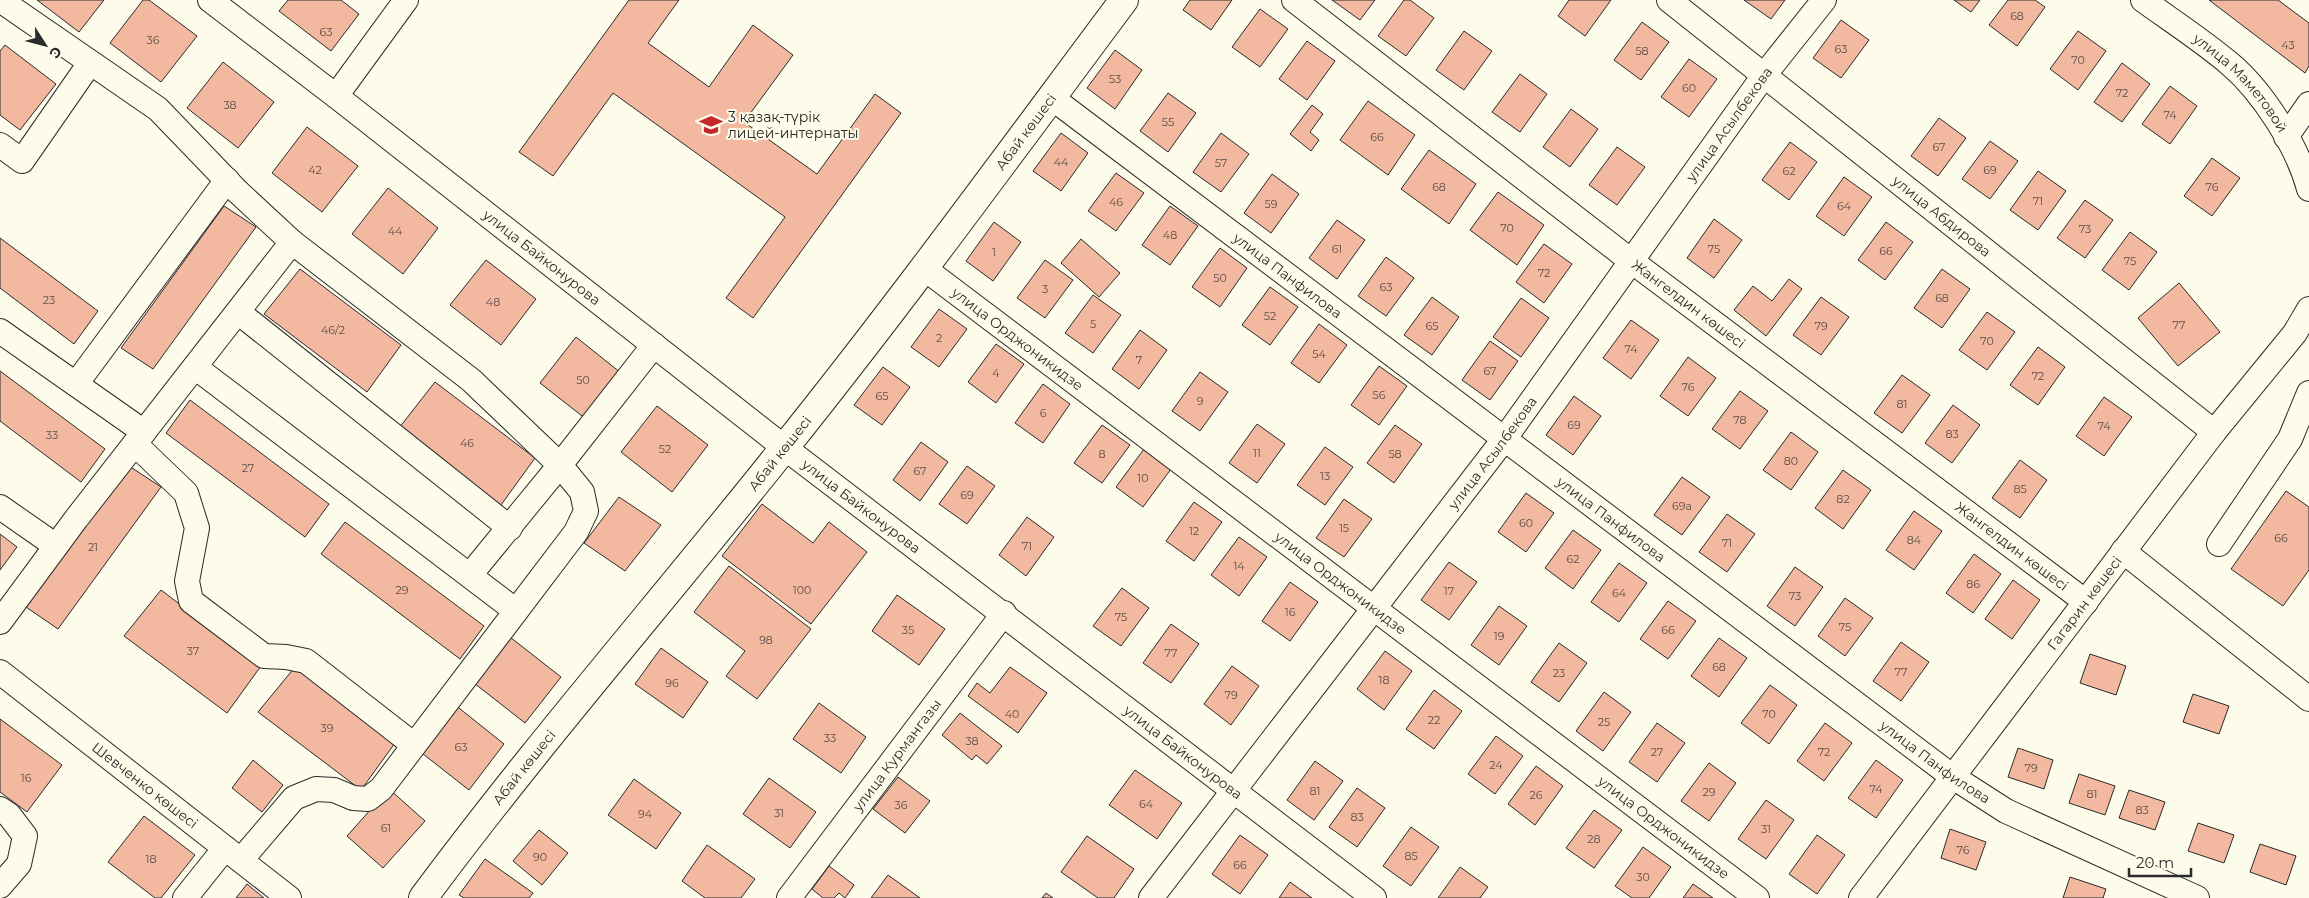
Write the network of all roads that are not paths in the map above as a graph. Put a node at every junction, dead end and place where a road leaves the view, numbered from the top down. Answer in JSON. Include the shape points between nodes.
{"nodes":[{"id":1,"x":210,"y":0,"type":"edge"},
{"id":2,"x":406,"y":0,"type":"edge"},
{"id":3,"x":1124,"y":0,"type":"edge"},
{"id":4,"x":1294,"y":0,"type":"edge"},
{"id":5,"x":1669,"y":0,"type":"edge"},
{"id":6,"x":1824,"y":0,"type":"edge"},
{"id":7,"x":2144,"y":0,"type":"edge"},
{"id":8,"x":6,"y":7,"type":"edge"},
{"id":9,"x":90,"y":63,"type":"junction"},
{"id":10,"x":1765,"y":74,"type":"junction"},
{"id":11,"x":336,"y":96,"type":"junction"},
{"id":12,"x":1052,"y":98,"type":"junction"},
{"id":13,"x":2309,"y":104,"type":"edge"},
{"id":14,"x":2286,"y":136,"type":"junction"},
{"id":15,"x":0,"y":145,"type":"edge"},
{"id":16,"x":226,"y":180,"type":"junction"},
{"id":17,"x":2309,"y":189,"type":"edge"},
{"id":18,"x":292,"y":242,"type":"junction"},
{"id":19,"x":1630,"y":260,"type":"junction"},
{"id":20,"x":925,"y":269,"type":"junction"},
{"id":21,"x":2309,"y":309,"type":"edge"},
{"id":22,"x":238,"y":312,"type":"junction"},
{"id":23,"x":0,"y":331,"type":"edge"},
{"id":24,"x":2302,"y":337,"type":"edge"},
{"id":25,"x":654,"y":345,"type":"junction"},
{"id":26,"x":195,"y":367,"type":"junction"},
{"id":27,"x":76,"y":384,"type":"junction"},
{"id":28,"x":2309,"y":393,"type":"edge"},
{"id":29,"x":2214,"y":432,"type":"junction"},
{"id":30,"x":140,"y":438,"type":"junction"},
{"id":31,"x":1505,"y":438,"type":"junction"},
{"id":32,"x":785,"y":448,"type":"junction"},
{"id":33,"x":560,"y":465,"type":"junction"},
{"id":34,"x":0,"y":506,"type":"edge"},
{"id":35,"x":510,"y":528,"type":"junction"},
{"id":36,"x":2220,"y":544,"type":"dead end"},
{"id":37,"x":56,"y":546,"type":"junction"},
{"id":38,"x":2123,"y":551,"type":"junction"},
{"id":39,"x":470,"y":575,"type":"junction"},
{"id":40,"x":2086,"y":602,"type":"junction"},
{"id":41,"x":1374,"y":608,"type":"junction"},
{"id":42,"x":516,"y":611,"type":"junction"},
{"id":43,"x":1004,"y":613,"type":"junction"},
{"id":44,"x":0,"y":622,"type":"edge"},
{"id":45,"x":0,"y":672,"type":"edge"},
{"id":46,"x":2309,"y":699,"type":"edge"},
{"id":47,"x":414,"y":745,"type":"junction"},
{"id":48,"x":1953,"y":777,"type":"junction"},
{"id":49,"x":1235,"y":792,"type":"junction"},
{"id":50,"x":0,"y":809,"type":"edge"},
{"id":51,"x":233,"y":854,"type":"junction"},
{"id":52,"x":0,"y":886,"type":"edge"},
{"id":53,"x":184,"y":898,"type":"edge"},
{"id":54,"x":289,"y":898,"type":"edge"},
{"id":55,"x":423,"y":898,"type":"edge"},
{"id":56,"x":789,"y":898,"type":"edge"},
{"id":57,"x":1152,"y":898,"type":"edge"},
{"id":58,"x":1374,"y":898,"type":"edge"},
{"id":59,"x":1757,"y":898,"type":"edge"},
{"id":60,"x":1861,"y":898,"type":"edge"},
{"id":61,"x":2197,"y":898,"type":"edge"}],
"edges":[{"from":1,"to":11,"type":"street","name":"улица Байконурова"},
{"from":2,"to":11,"type":"street"},
{"from":3,"to":12,"type":"main road","name":"Абай көшесі"},
{"from":4,"to":19,"type":"street","name":"Жангелдин көшесі"},
{"from":5,"to":10,"type":"street","name":"улица Абдирова"},
{"from":6,"to":10,"type":"street","name":"улица Асылбекова"},
{"from":7,"to":14,"type":"street","name":"улица Маметовой","via":[[2230,64],[2254,87]]},
{"from":8,"to":9,"type":"street"},
{"from":9,"to":15,"type":"street","via":[[22,161]]},
{"from":9,"to":16,"type":"street","via":[[158,109]]},
{"from":10,"to":19,"type":"street","name":"улица Асылбекова"},
{"from":10,"to":29,"type":"street","name":"улица Абдирова"},
{"from":11,"to":25,"type":"street","name":"улица Байконурова"},
{"from":12,"to":20,"type":"main road","name":"Абай көшесі"},
{"from":12,"to":31,"type":"street","name":"улица Панфилова"},
{"from":13,"to":14,"type":"street"},
{"from":14,"to":17,"type":"street","name":"улица Маметовой"},
{"from":16,"to":18,"type":"street"},
{"from":16,"to":27,"type":"street"},
{"from":18,"to":22,"type":"street"},
{"from":18,"to":33,"type":"street","via":[[471,380]]},
{"from":19,"to":31,"type":"street","name":"улица Асылбекова"},
{"from":19,"to":40,"type":"street","name":"Жангелдин көшесі"},
{"from":20,"to":32,"type":"main road","name":"Абай көшесі"},
{"from":20,"to":41,"type":"street","name":"улица Орджоникидзе"},
{"from":21,"to":24,"type":"street","name":"Гагарин көшесі"},
{"from":22,"to":26,"type":"street"},
{"from":22,"to":35,"type":"street"},
{"from":23,"to":27,"type":"street"},
{"from":24,"to":29,"type":"street","name":"Гагарин көшесі"},
{"from":25,"to":32,"type":"street","name":"улица Байконурова"},
{"from":25,"to":33,"type":"street"},
{"from":26,"to":30,"type":"street"},
{"from":26,"to":39,"type":"street"},
{"from":27,"to":30,"type":"street"},
{"from":28,"to":36,"type":"street","via":[[2290,439]]},
{"from":29,"to":38,"type":"street","name":"Гагарин көшесі"},
{"from":30,"to":37,"type":"street"},
{"from":30,"to":47,"type":"street","via":[[186,493],[197,528],[187,581],[191,601],[264,656],[306,661]]},
{"from":31,"to":41,"type":"street","name":"улица Асылбекова"},
{"from":31,"to":48,"type":"street","name":"улица Панфилова"},
{"from":32,"to":43,"type":"street","name":"улица Байконурова"},
{"from":32,"to":55,"type":"main road","name":"Абай көшесі","via":[[485,815]]},
{"from":33,"to":35,"type":"street"},
{"from":33,"to":42,"type":"street","via":[[582,492],[586,511],[576,532]]},
{"from":34,"to":37,"type":"street"},
{"from":35,"to":39,"type":"street"},
{"from":37,"to":44,"type":"street"},
{"from":38,"to":40,"type":"street","name":"Гагарин көшесі"},
{"from":38,"to":46,"type":"street"},
{"from":39,"to":42,"type":"street"},
{"from":40,"to":48,"type":"street","name":"Гагарин көшесі"},
{"from":41,"to":49,"type":"street","name":"улица Асылбекова"},
{"from":41,"to":59,"type":"street","name":"улица Орджоникидзе"},
{"from":42,"to":47,"type":"street"},
{"from":43,"to":49,"type":"street","name":"улица Байконурова"},
{"from":43,"to":56,"type":"street","name":"улица Курмангазы"},
{"from":45,"to":51,"type":"street","name":"Шевченко көшесі"},
{"from":47,"to":51,"type":"street","via":[[381,789],[368,799],[316,788],[294,798]]},
{"from":48,"to":60,"type":"street","name":"Гагарин көшесі"},
{"from":48,"to":61,"type":"street","name":"улица Панфилова","via":[[2006,811]]},
{"from":49,"to":57,"type":"street","name":"улица Асылбекова"},
{"from":49,"to":58,"type":"street","name":"улица Байконурова"},
{"from":50,"to":52,"type":"street","via":[[25,836],[19,864]]},
{"from":51,"to":53,"type":"street"},
{"from":51,"to":54,"type":"street","name":"Шевченко көшесі"}]}
